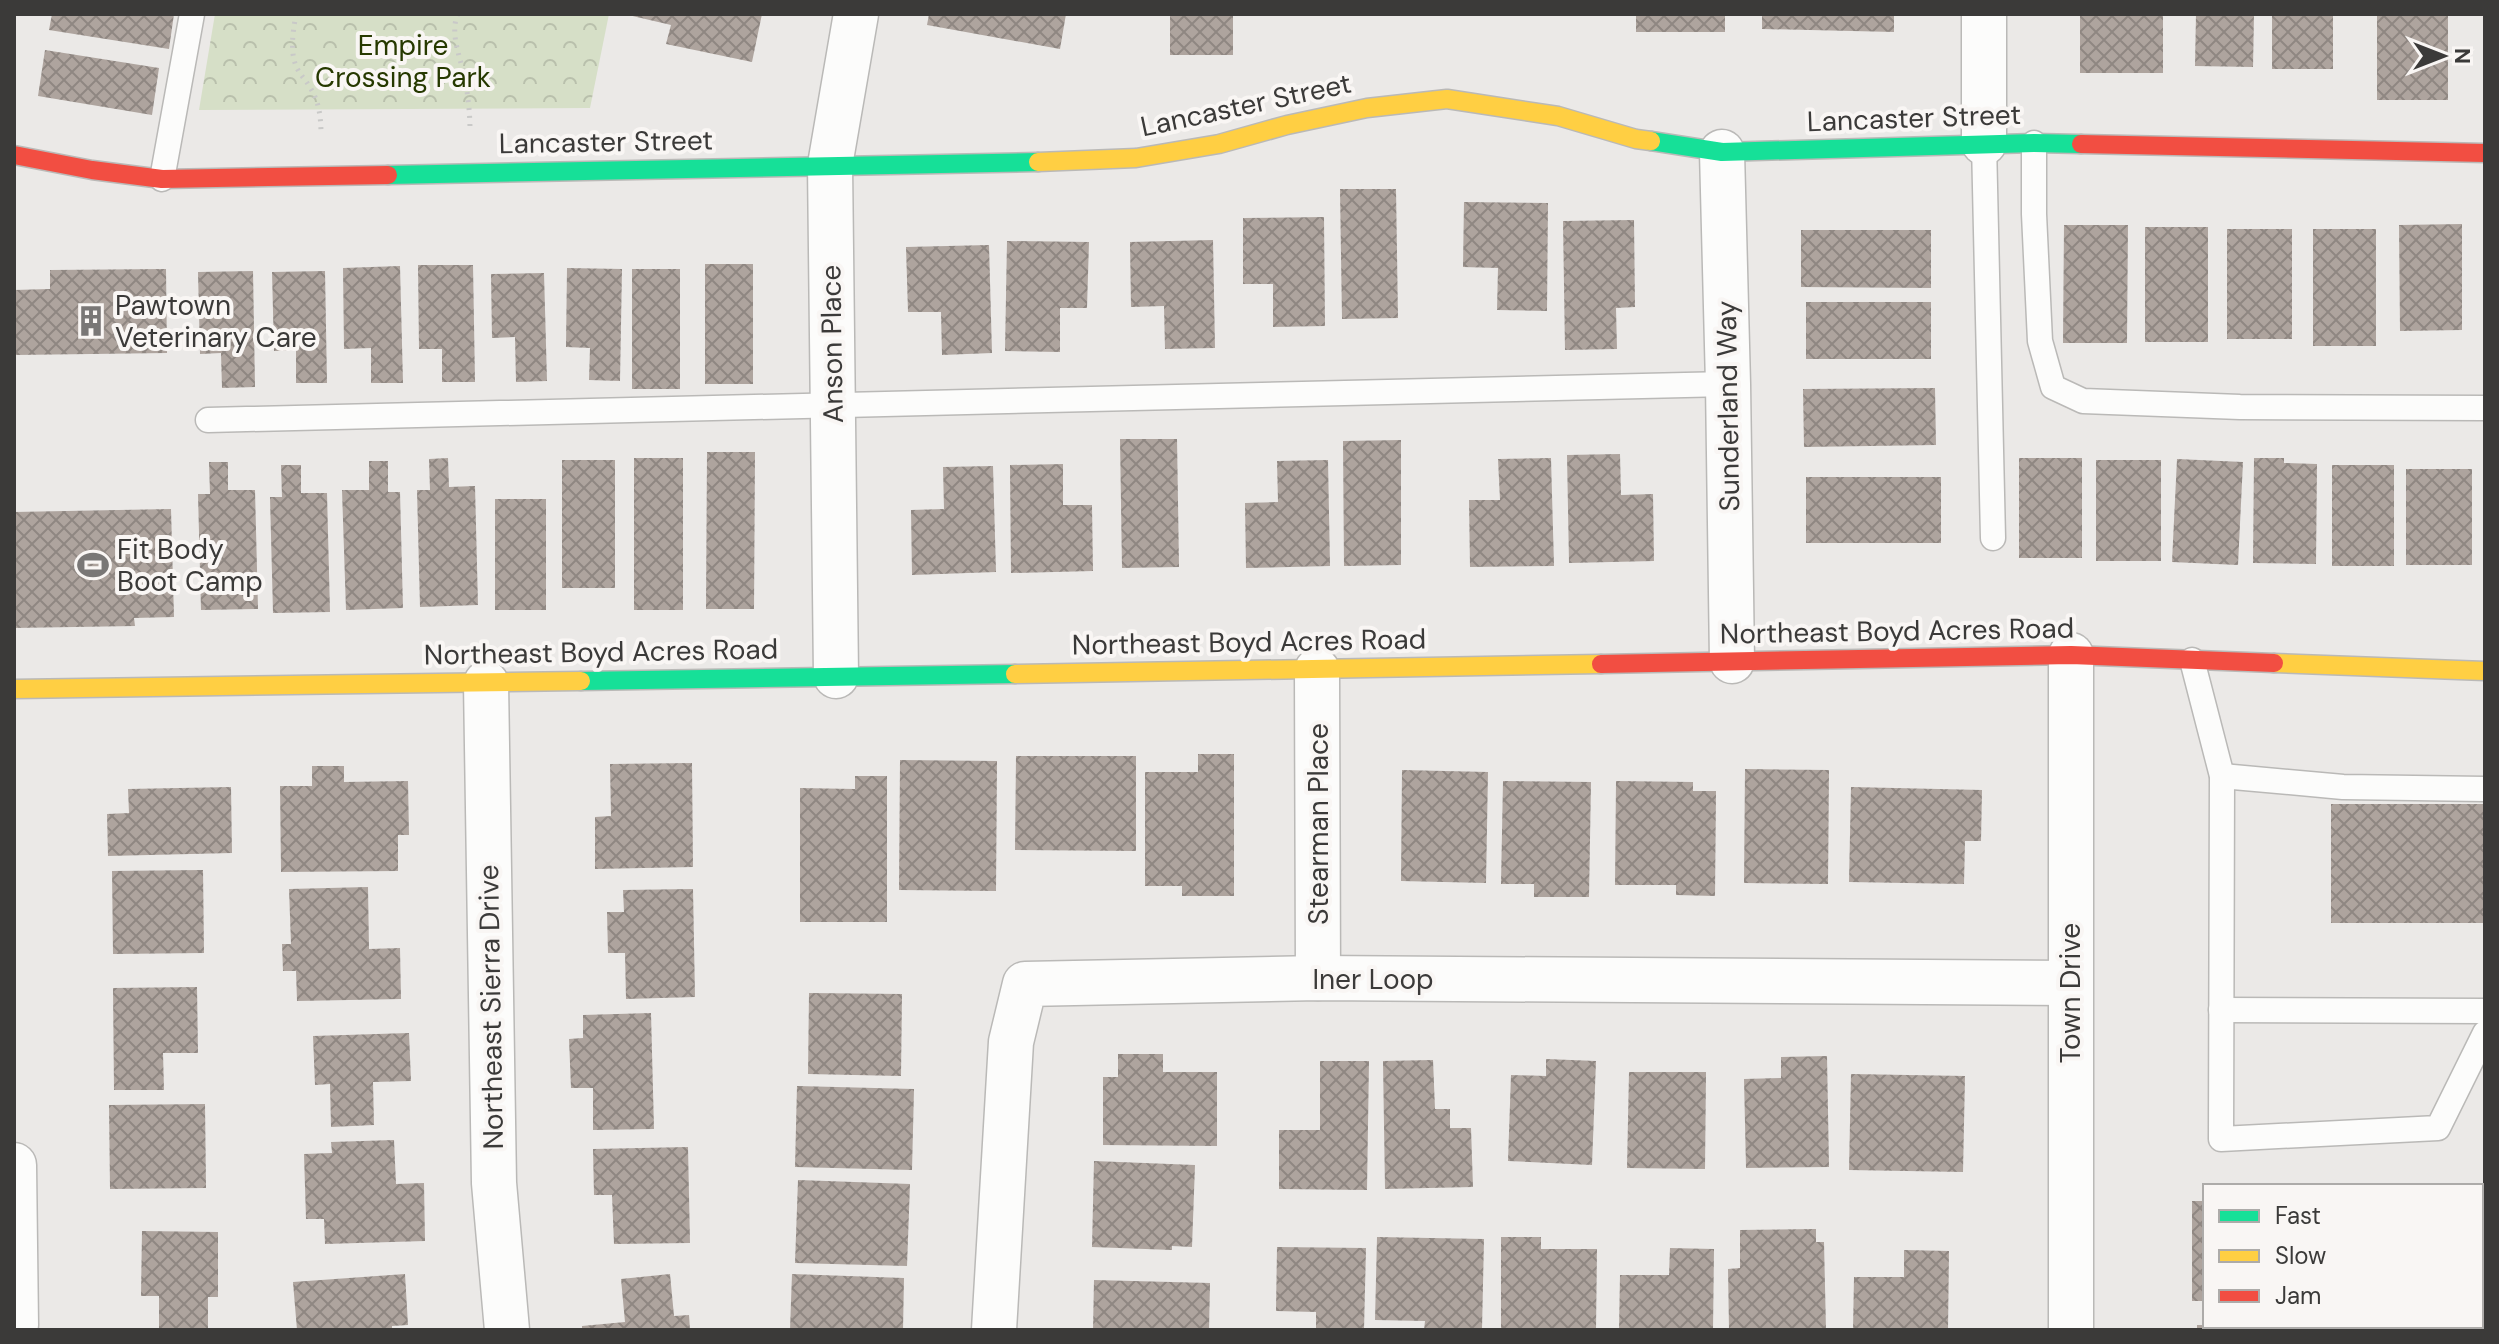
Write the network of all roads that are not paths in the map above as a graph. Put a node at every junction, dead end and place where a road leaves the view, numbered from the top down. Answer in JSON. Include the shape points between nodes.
{"nodes":[{"id":1,"x":192,"y":14,"type":"edge"},
{"id":2,"x":856,"y":14,"type":"edge"},
{"id":3,"x":1984,"y":14,"type":"edge"},
{"id":4,"x":1984,"y":143,"type":"junction"},
{"id":5,"x":2034,"y":143,"type":"junction"},
{"id":6,"x":1722,"y":152,"type":"junction"},
{"id":7,"x":2485,"y":153,"type":"edge"},
{"id":8,"x":14,"y":155,"type":"edge"},
{"id":9,"x":830,"y":165,"type":"junction"},
{"id":10,"x":162,"y":179,"type":"junction"},
{"id":11,"x":1728,"y":384,"type":"junction"},
{"id":12,"x":832,"y":404,"type":"junction"},
{"id":13,"x":2485,"y":408,"type":"edge"},
{"id":14,"x":208,"y":420,"type":"dead end"},
{"id":15,"x":1993,"y":538,"type":"dead end"},
{"id":16,"x":2071,"y":655,"type":"junction"},
{"id":17,"x":2192,"y":660,"type":"junction"},
{"id":18,"x":1732,"y":661,"type":"junction"},
{"id":19,"x":1317,"y":670,"type":"junction"},
{"id":20,"x":2485,"y":671,"type":"edge"},
{"id":21,"x":836,"y":676,"type":"junction"},
{"id":22,"x":486,"y":683,"type":"junction"},
{"id":23,"x":14,"y":689,"type":"edge"},
{"id":24,"x":2222,"y":776,"type":"junction"},
{"id":25,"x":2485,"y":789,"type":"edge"},
{"id":26,"x":1318,"y":978,"type":"junction"},
{"id":27,"x":2070,"y":983,"type":"junction"},
{"id":28,"x":2221,"y":1010,"type":"junction"},
{"id":29,"x":2485,"y":1011,"type":"edge"},
{"id":30,"x":2485,"y":1033,"type":"edge"},
{"id":31,"x":14,"y":1165,"type":"edge"},
{"id":32,"x":16,"y":1325,"type":"edge"},
{"id":33,"x":507,"y":1330,"type":"edge"},
{"id":34,"x":994,"y":1330,"type":"edge"},
{"id":35,"x":2071,"y":1330,"type":"edge"}],
"edges":[{"from":1,"to":10,"type":"lane"},
{"from":2,"to":9,"type":"street","name":"Anson Place"},
{"from":3,"to":4,"type":"street"},
{"from":4,"to":5,"type":"street","name":"Lancaster Street"},
{"from":4,"to":6,"type":"street","name":"Lancaster Street"},
{"from":4,"to":15,"type":"lane"},
{"from":5,"to":7,"type":"street","name":"Lancaster Street"},
{"from":5,"to":13,"type":"lane","via":[[2040,341],[2053,387],[2083,401]]},
{"from":6,"to":9,"type":"street","name":"Lancaster Street","via":[[1636,139],[1558,116],[1447,99],[1367,108],[1136,158]]},
{"from":6,"to":11,"type":"street","name":"Sunderland Way"},
{"from":8,"to":10,"type":"street","name":"Lancaster Street"},
{"from":9,"to":10,"type":"street","name":"Lancaster Street"},
{"from":9,"to":12,"type":"street","name":"Anson Place"},
{"from":11,"to":12,"type":"lane"},
{"from":11,"to":18,"type":"street","name":"Sunderland Way"},
{"from":12,"to":14,"type":"lane"},
{"from":12,"to":21,"type":"street","name":"Anson Place"},
{"from":16,"to":17,"type":"street","name":"Northeast Boyd Acres Road"},
{"from":16,"to":18,"type":"street","name":"Northeast Boyd Acres Road"},
{"from":16,"to":27,"type":"street","name":"Town Drive"},
{"from":17,"to":20,"type":"street","name":"Northeast Boyd Acres Road"},
{"from":17,"to":24,"type":"lane"},
{"from":18,"to":19,"type":"street","name":"Northeast Boyd Acres Road"},
{"from":19,"to":21,"type":"street","name":"Northeast Boyd Acres Road"},
{"from":19,"to":26,"type":"street","name":"Stearman Place"},
{"from":21,"to":22,"type":"street","name":"Northeast Boyd Acres Road"},
{"from":22,"to":23,"type":"street","name":"Northeast Boyd Acres Road"},
{"from":22,"to":33,"type":"street","name":"Northeast Sierra Drive","via":[[494,1183]]},
{"from":24,"to":25,"type":"lane","via":[[2343,787]]},
{"from":24,"to":28,"type":"lane"},
{"from":26,"to":27,"type":"street","name":"Iner Loop"},
{"from":26,"to":34,"type":"street","name":"Iner Loop","via":[[1025,984],[1011,1042]]},
{"from":27,"to":35,"type":"street","name":"Town Drive"},
{"from":28,"to":29,"type":"lane"},
{"from":28,"to":30,"type":"lane","via":[[2221,1139],[2438,1128]]},
{"from":31,"to":32,"type":"street"}]}
